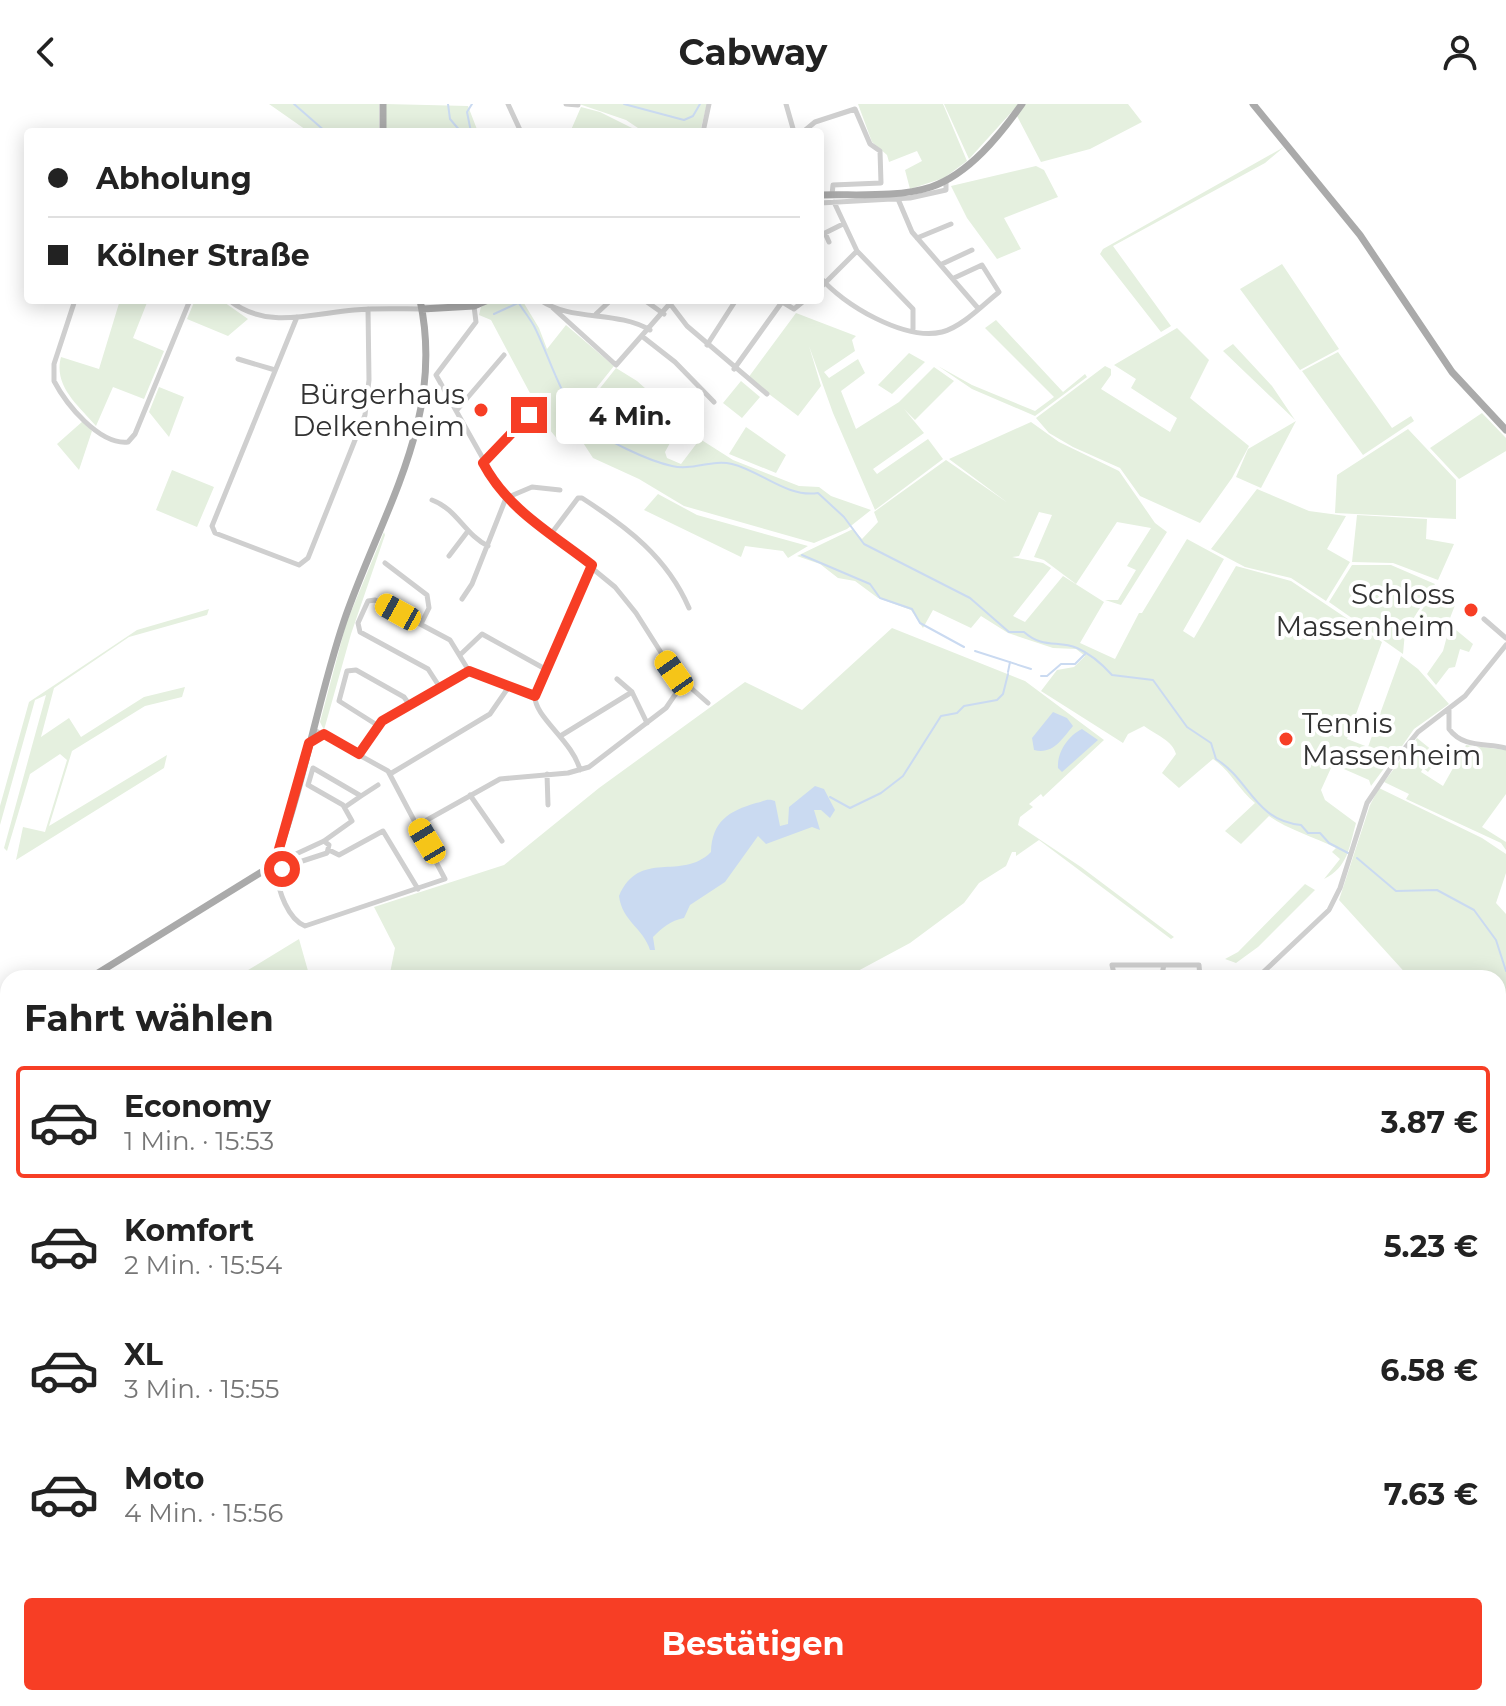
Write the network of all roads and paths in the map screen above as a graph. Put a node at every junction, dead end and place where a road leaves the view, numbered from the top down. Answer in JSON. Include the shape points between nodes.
{"nodes":[{"id":1,"x":383,"y":104,"type":"edge"},
{"id":2,"x":508,"y":104,"type":"edge"},
{"id":3,"x":566,"y":104,"type":"edge"},
{"id":4,"x":709,"y":104,"type":"edge"},
{"id":5,"x":786,"y":104,"type":"edge"},
{"id":6,"x":1022,"y":104,"type":"edge"},
{"id":7,"x":1253,"y":104,"type":"edge"},
{"id":8,"x":578,"y":105,"type":"edge"},
{"id":9,"x":383,"y":128,"type":"edge"},
{"id":10,"x":519,"y":128,"type":"edge"},
{"id":11,"x":704,"y":128,"type":"edge"},
{"id":12,"x":793,"y":128,"type":"edge"},
{"id":13,"x":808,"y":128,"type":"edge"},
{"id":14,"x":946,"y":180,"type":"junction"},
{"id":15,"x":824,"y":196,"type":"edge"},
{"id":16,"x":833,"y":199,"type":"junction"},
{"id":17,"x":898,"y":199,"type":"junction"},
{"id":18,"x":824,"y":202,"type":"edge"},
{"id":19,"x":843,"y":224,"type":"junction"},
{"id":20,"x":951,"y":224,"type":"dead end"},
{"id":21,"x":917,"y":238,"type":"junction"},
{"id":22,"x":829,"y":242,"type":"dead end"},
{"id":23,"x":972,"y":250,"type":"dead end"},
{"id":24,"x":857,"y":251,"type":"junction"},
{"id":25,"x":942,"y":264,"type":"junction"},
{"id":26,"x":954,"y":278,"type":"junction"},
{"id":27,"x":824,"y":285,"type":"edge"},
{"id":28,"x":824,"y":287,"type":"edge"},
{"id":29,"x":74,"y":304,"type":"edge"},
{"id":30,"x":188,"y":304,"type":"edge"},
{"id":31,"x":235,"y":304,"type":"edge"},
{"id":32,"x":415,"y":304,"type":"edge"},
{"id":33,"x":416,"y":304,"type":"edge"},
{"id":34,"x":420,"y":304,"type":"edge"},
{"id":35,"x":422,"y":304,"type":"edge"},
{"id":36,"x":426,"y":304,"type":"edge"},
{"id":37,"x":479,"y":304,"type":"edge"},
{"id":38,"x":546,"y":304,"type":"edge"},
{"id":39,"x":607,"y":304,"type":"edge"},
{"id":40,"x":650,"y":304,"type":"edge"},
{"id":41,"x":671,"y":304,"type":"edge"},
{"id":42,"x":674,"y":304,"type":"edge"},
{"id":43,"x":733,"y":304,"type":"edge"},
{"id":44,"x":779,"y":304,"type":"edge"},
{"id":45,"x":474,"y":306,"type":"junction"},
{"id":46,"x":446,"y":307,"type":"junction"},
{"id":47,"x":977,"y":307,"type":"junction"},
{"id":48,"x":397,"y":308,"type":"junction"},
{"id":49,"x":553,"y":308,"type":"junction"},
{"id":50,"x":368,"y":309,"type":"junction"},
{"id":51,"x":434,"y":309,"type":"junction"},
{"id":52,"x":596,"y":314,"type":"junction"},
{"id":53,"x":664,"y":314,"type":"junction"},
{"id":54,"x":297,"y":317,"type":"junction"},
{"id":55,"x":424,"y":321,"type":"junction"},
{"id":56,"x":913,"y":329,"type":"junction"},
{"id":57,"x":650,"y":330,"type":"junction"},
{"id":58,"x":643,"y":337,"type":"junction"},
{"id":59,"x":707,"y":345,"type":"junction"},
{"id":60,"x":504,"y":355,"type":"dead end"},
{"id":61,"x":238,"y":359,"type":"dead end"},
{"id":62,"x":734,"y":369,"type":"junction"},
{"id":63,"x":275,"y":370,"type":"junction"},
{"id":64,"x":767,"y":394,"type":"dead end"},
{"id":65,"x":714,"y":402,"type":"dead end"},
{"id":66,"x":457,"y":410,"type":"junction"},
{"id":67,"x":529,"y":415,"type":"dead end"},
{"id":68,"x":1505,"y":429,"type":"edge"},
{"id":69,"x":483,"y":463,"type":"junction"},
{"id":70,"x":560,"y":490,"type":"dead end"},
{"id":71,"x":506,"y":498,"type":"junction"},
{"id":72,"x":432,"y":500,"type":"dead end"},
{"id":73,"x":468,"y":531,"type":"junction"},
{"id":74,"x":551,"y":535,"type":"junction"},
{"id":75,"x":488,"y":546,"type":"junction"},
{"id":76,"x":449,"y":556,"type":"dead end"},
{"id":77,"x":385,"y":563,"type":"dead end"},
{"id":78,"x":592,"y":565,"type":"junction"},
{"id":79,"x":462,"y":599,"type":"dead end"},
{"id":80,"x":689,"y":608,"type":"dead end"},
{"id":81,"x":1484,"y":619,"type":"dead end"},
{"id":82,"x":421,"y":624,"type":"junction"},
{"id":83,"x":1506,"y":638,"type":"edge"},
{"id":84,"x":1506,"y":645,"type":"edge"},
{"id":85,"x":461,"y":654,"type":"junction"},
{"id":86,"x":547,"y":670,"type":"junction"},
{"id":87,"x":469,"y":671,"type":"junction"},
{"id":88,"x":617,"y":679,"type":"dead end"},
{"id":89,"x":683,"y":683,"type":"junction"},
{"id":90,"x":439,"y":686,"type":"junction"},
{"id":91,"x":508,"y":688,"type":"junction"},
{"id":92,"x":632,"y":692,"type":"junction"},
{"id":93,"x":535,"y":696,"type":"junction"},
{"id":94,"x":708,"y":703,"type":"dead end"},
{"id":95,"x":409,"y":704,"type":"junction"},
{"id":96,"x":1449,"y":708,"type":"junction"},
{"id":97,"x":647,"y":723,"type":"junction"},
{"id":98,"x":377,"y":725,"type":"junction"},
{"id":99,"x":314,"y":730,"type":"junction"},
{"id":100,"x":324,"y":734,"type":"junction"},
{"id":101,"x":562,"y":735,"type":"junction"},
{"id":102,"x":309,"y":743,"type":"junction"},
{"id":103,"x":1506,"y":748,"type":"edge"},
{"id":104,"x":359,"y":754,"type":"junction"},
{"id":105,"x":580,"y":770,"type":"junction"},
{"id":106,"x":390,"y":774,"type":"junction"},
{"id":107,"x":547,"y":774,"type":"junction"},
{"id":108,"x":378,"y":785,"type":"dead end"},
{"id":109,"x":470,"y":795,"type":"junction"},
{"id":110,"x":361,"y":796,"type":"junction"},
{"id":111,"x":548,"y":805,"type":"dead end"},
{"id":112,"x":345,"y":807,"type":"junction"},
{"id":113,"x":418,"y":825,"type":"junction"},
{"id":114,"x":324,"y":841,"type":"junction"},
{"id":115,"x":502,"y":841,"type":"dead end"},
{"id":116,"x":329,"y":850,"type":"junction"},
{"id":117,"x":280,"y":864,"type":"junction"},
{"id":118,"x":268,"y":868,"type":"junction"},
{"id":119,"x":418,"y":889,"type":"junction"},
{"id":120,"x":1164,"y":965,"type":"junction"},
{"id":121,"x":103,"y":970,"type":"edge"},
{"id":122,"x":1113,"y":970,"type":"edge"},
{"id":123,"x":1163,"y":970,"type":"edge"},
{"id":124,"x":1199,"y":970,"type":"edge"},
{"id":125,"x":1265,"y":970,"type":"edge"}],
"edges":[{"from":1,"to":9,"type":"main road"},
{"from":2,"to":10,"type":"street"},
{"from":3,"to":8,"type":"street"},
{"from":4,"to":11,"type":"street"},
{"from":5,"to":12,"type":"street"},
{"from":6,"to":14,"type":"main road","via":[[993,141]]},
{"from":7,"to":68,"type":"main road","via":[[1356,228],[1452,372]]},
{"from":13,"to":16,"type":"street","via":[[855,109],[870,144],[880,151],[881,183],[833,185]]},
{"from":14,"to":16,"type":"main road","via":[[917,190]]},
{"from":14,"to":17,"type":"street","via":[[946,190]]},
{"from":15,"to":16,"type":"main road"},
{"from":16,"to":17,"type":"street"},
{"from":16,"to":18,"type":"street"},
{"from":16,"to":19,"type":"street"},
{"from":17,"to":21,"type":"street"},
{"from":19,"to":22,"type":"street","via":[[825,233]]},
{"from":19,"to":24,"type":"street"},
{"from":20,"to":21,"type":"street"},
{"from":21,"to":25,"type":"street"},
{"from":23,"to":25,"type":"street"},
{"from":24,"to":27,"type":"street"},
{"from":24,"to":56,"type":"street","via":[[913,309]]},
{"from":25,"to":26,"type":"street"},
{"from":26,"to":47,"type":"street"},
{"from":26,"to":47,"type":"street","via":[[982,265],[999,292]]},
{"from":28,"to":56,"type":"street","via":[[882,321]]},
{"from":29,"to":30,"type":"street","via":[[54,364],[54,381],[95,431],[121,443],[135,434]]},
{"from":31,"to":54,"type":"street","via":[[254,316]]},
{"from":32,"to":48,"type":"street"},
{"from":33,"to":48,"type":"street"},
{"from":34,"to":55,"type":"main road"},
{"from":35,"to":51,"type":"main road"},
{"from":36,"to":46,"type":"main road"},
{"from":37,"to":45,"type":"main road"},
{"from":38,"to":49,"type":"street"},
{"from":39,"to":52,"type":"street"},
{"from":40,"to":53,"type":"street"},
{"from":41,"to":53,"type":"street"},
{"from":42,"to":59,"type":"street"},
{"from":43,"to":59,"type":"street"},
{"from":44,"to":62,"type":"street"},
{"from":45,"to":46,"type":"main road"},
{"from":45,"to":66,"type":"street","via":[[476,322],[436,373]]},
{"from":46,"to":51,"type":"main road"},
{"from":47,"to":56,"type":"street","via":[[944,331]]},
{"from":48,"to":50,"type":"street"},
{"from":49,"to":52,"type":"street"},
{"from":49,"to":58,"type":"street","via":[[616,365]]},
{"from":50,"to":54,"type":"street"},
{"from":50,"to":63,"type":"street","via":[[369,393],[363,424],[308,558],[299,565],[213,529]]},
{"from":51,"to":55,"type":"main road"},
{"from":52,"to":57,"type":"street"},
{"from":53,"to":57,"type":"street"},
{"from":54,"to":63,"type":"street"},
{"from":55,"to":99,"type":"main road","via":[[426,381],[419,428],[347,613]]},
{"from":57,"to":58,"type":"street"},
{"from":58,"to":65,"type":"street"},
{"from":59,"to":62,"type":"street"},
{"from":60,"to":66,"type":"street"},
{"from":61,"to":63,"type":"street"},
{"from":62,"to":64,"type":"street"},
{"from":66,"to":69,"type":"street"},
{"from":67,"to":69,"type":"street"},
{"from":69,"to":71,"type":"street"},
{"from":70,"to":71,"type":"street","via":[[532,487]]},
{"from":71,"to":74,"type":"street"},
{"from":71,"to":75,"type":"street"},
{"from":72,"to":73,"type":"street","via":[[449,507]]},
{"from":73,"to":75,"type":"street"},
{"from":73,"to":76,"type":"street"},
{"from":74,"to":78,"type":"street"},
{"from":74,"to":80,"type":"street","via":[[582,498],[639,536]]},
{"from":75,"to":79,"type":"street"},
{"from":77,"to":82,"type":"street","via":[[427,595],[429,608]]},
{"from":78,"to":86,"type":"street"},
{"from":78,"to":89,"type":"street","via":[[624,597]]},
{"from":81,"to":83,"type":"street"},
{"from":82,"to":85,"type":"street","via":[[450,640]]},
{"from":82,"to":90,"type":"street","via":[[373,599],[358,626],[360,632],[428,669]]},
{"from":84,"to":96,"type":"street"},
{"from":85,"to":86,"type":"street","via":[[482,634]]},
{"from":85,"to":87,"type":"street"},
{"from":86,"to":93,"type":"street"},
{"from":87,"to":90,"type":"street"},
{"from":87,"to":91,"type":"street"},
{"from":88,"to":92,"type":"street"},
{"from":89,"to":94,"type":"street"},
{"from":89,"to":97,"type":"street","via":[[674,700]]},
{"from":90,"to":95,"type":"street"},
{"from":91,"to":93,"type":"street"},
{"from":91,"to":106,"type":"street","via":[[490,714]]},
{"from":92,"to":97,"type":"street"},
{"from":92,"to":101,"type":"street"},
{"from":93,"to":101,"type":"street","via":[[542,716]]},
{"from":95,"to":98,"type":"street"},
{"from":95,"to":98,"type":"street","via":[[356,670],[347,671],[339,701]]},
{"from":96,"to":103,"type":"street","via":[[1449,729],[1459,739]]},
{"from":96,"to":125,"type":"street","via":[[1418,732],[1372,794],[1329,910]]},
{"from":97,"to":105,"type":"street"},
{"from":98,"to":104,"type":"street"},
{"from":99,"to":100,"type":"street"},
{"from":99,"to":102,"type":"main road"},
{"from":100,"to":102,"type":"street"},
{"from":100,"to":104,"type":"street"},
{"from":101,"to":105,"type":"street"},
{"from":102,"to":117,"type":"main road"},
{"from":104,"to":106,"type":"street"},
{"from":105,"to":107,"type":"street"},
{"from":106,"to":113,"type":"street"},
{"from":107,"to":109,"type":"street","via":[[506,777]]},
{"from":107,"to":111,"type":"street"},
{"from":108,"to":110,"type":"street"},
{"from":109,"to":113,"type":"street"},
{"from":109,"to":115,"type":"street"},
{"from":110,"to":112,"type":"street"},
{"from":110,"to":112,"type":"street","via":[[312,768],[309,786]]},
{"from":112,"to":114,"type":"street","via":[[352,821]]},
{"from":113,"to":119,"type":"street","via":[[445,879]]},
{"from":114,"to":116,"type":"street"},
{"from":114,"to":117,"type":"street"},
{"from":116,"to":117,"type":"street"},
{"from":116,"to":119,"type":"street","via":[[339,855],[383,831]]},
{"from":117,"to":118,"type":"main road"},
{"from":117,"to":118,"type":"main road","via":[[268,860]]},
{"from":117,"to":119,"type":"street","via":[[279,891],[304,926]]},
{"from":118,"to":121,"type":"main road"},
{"from":120,"to":122,"type":"street","via":[[1112,965]]},
{"from":120,"to":123,"type":"street"},
{"from":120,"to":124,"type":"street","via":[[1199,965]]}]}
